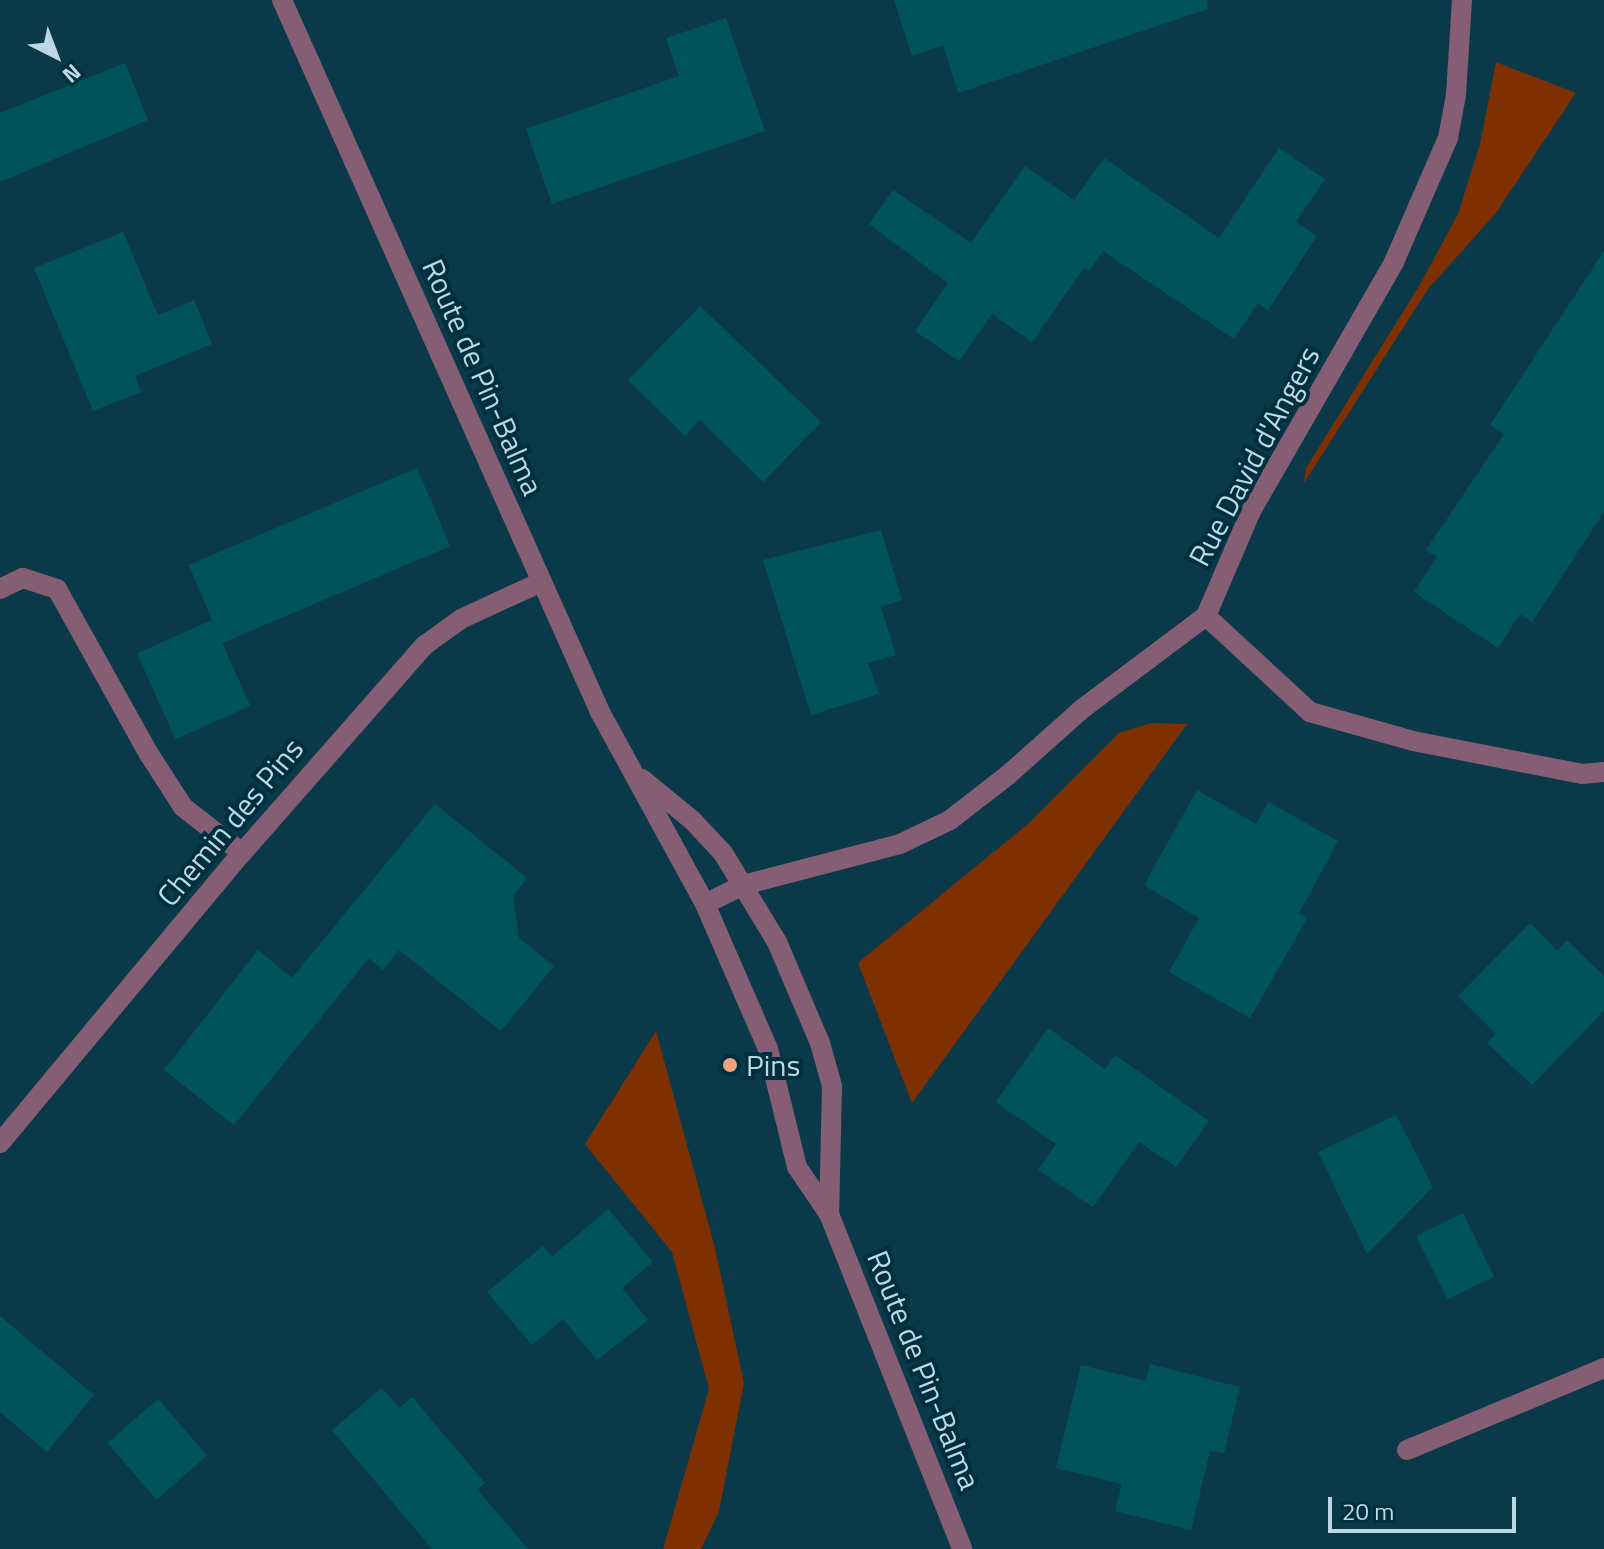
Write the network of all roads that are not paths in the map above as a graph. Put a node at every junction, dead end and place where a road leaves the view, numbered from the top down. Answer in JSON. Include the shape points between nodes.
{"nodes":[{"id":1,"x":282,"y":0,"type":"edge"},
{"id":2,"x":1462,"y":0,"type":"edge"},
{"id":3,"x":541,"y":582,"type":"junction"},
{"id":4,"x":0,"y":589,"type":"edge"},
{"id":5,"x":1206,"y":616,"type":"junction"},
{"id":6,"x":1604,"y":772,"type":"edge"},
{"id":7,"x":637,"y":775,"type":"junction"},
{"id":8,"x":242,"y":853,"type":"junction"},
{"id":9,"x":743,"y":885,"type":"junction"},
{"id":10,"x":705,"y":904,"type":"junction"},
{"id":11,"x":0,"y":1143,"type":"edge"},
{"id":12,"x":829,"y":1214,"type":"junction"},
{"id":13,"x":1604,"y":1368,"type":"edge"},
{"id":14,"x":1407,"y":1450,"type":"dead end"},
{"id":15,"x":962,"y":1549,"type":"edge"}],
"edges":[{"from":1,"to":3,"type":"street","name":"Route de Pin-Balma"},
{"from":2,"to":5,"type":"street","name":"Rue David d'Angers","via":[[1456,95],[1448,138],[1431,179],[1394,262],[1251,511]]},
{"from":3,"to":7,"type":"street","name":"Route de Pin-Balma","via":[[618,747]]},
{"from":3,"to":8,"type":"street","name":"Chemin des Pins","via":[[461,619],[425,645]]},
{"from":4,"to":8,"type":"street","via":[[23,578],[57,589],[183,807]]},
{"from":5,"to":6,"type":"street","via":[[1310,712],[1428,744],[1582,774]]},
{"from":5,"to":9,"type":"street","name":"Rue David d'Angers","via":[[1082,709],[950,820],[900,844]]},
{"from":7,"to":9,"type":"street","name":"Route de Pin-Balma","via":[[692,820],[723,853]]},
{"from":7,"to":10,"type":"street","name":"Route de Pin-Balma"},
{"from":8,"to":11,"type":"street","name":"Chemin des Pins"},
{"from":9,"to":10,"type":"street","name":"Rue David d'Angers"},
{"from":9,"to":12,"type":"street","name":"Route de Pin-Balma","via":[[777,942],[820,1043],[832,1086]]},
{"from":10,"to":12,"type":"street","name":"Route de Pin-Balma","via":[[768,1049],[797,1167]]},
{"from":12,"to":15,"type":"street","name":"Route de Pin-Balma"},
{"from":13,"to":14,"type":"street"}]}
